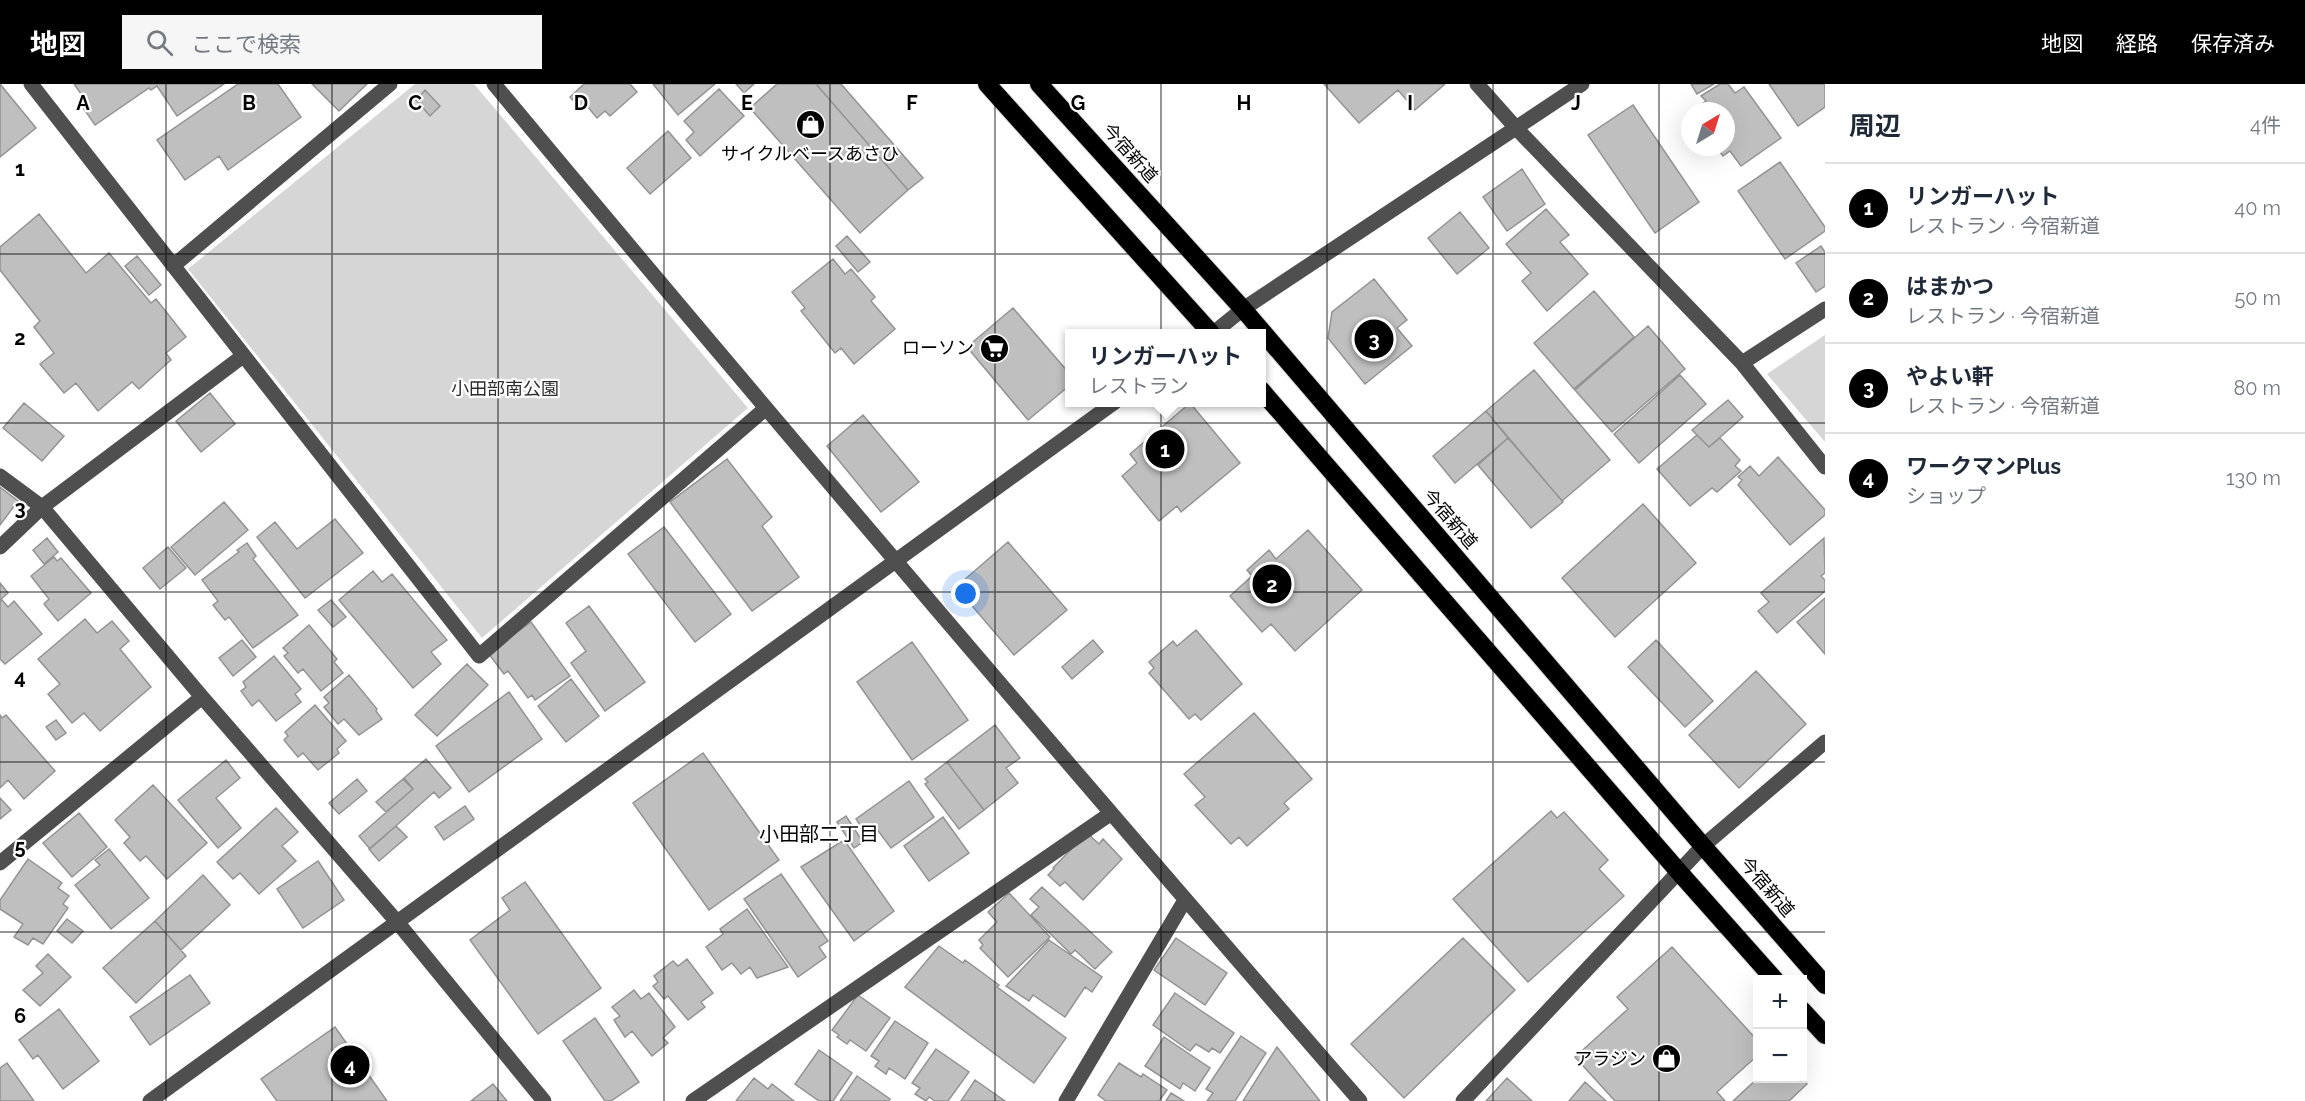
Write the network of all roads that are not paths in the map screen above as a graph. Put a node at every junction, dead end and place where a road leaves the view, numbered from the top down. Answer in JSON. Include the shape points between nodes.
{"nodes":[{"id":1,"x":31,"y":84,"type":"edge"},
{"id":2,"x":390,"y":84,"type":"edge"},
{"id":3,"x":494,"y":84,"type":"edge"},
{"id":4,"x":987,"y":84,"type":"edge"},
{"id":5,"x":1039,"y":84,"type":"edge"},
{"id":6,"x":1477,"y":84,"type":"edge"},
{"id":7,"x":1582,"y":84,"type":"edge"},
{"id":8,"x":1516,"y":129,"type":"junction"},
{"id":9,"x":173,"y":266,"type":"junction"},
{"id":10,"x":1243,"y":309,"type":"junction"},
{"id":11,"x":1825,"y":309,"type":"edge"},
{"id":12,"x":1208,"y":329,"type":"edge"},
{"id":13,"x":1217,"y":329,"type":"edge"},
{"id":14,"x":1260,"y":329,"type":"edge"},
{"id":15,"x":1266,"y":336,"type":"edge"},
{"id":16,"x":243,"y":356,"type":"junction"},
{"id":17,"x":1742,"y":363,"type":"junction"},
{"id":18,"x":1266,"y":396,"type":"edge"},
{"id":19,"x":1108,"y":407,"type":"edge"},
{"id":20,"x":765,"y":409,"type":"junction"},
{"id":21,"x":1825,"y":467,"type":"edge"},
{"id":22,"x":0,"y":476,"type":"edge"},
{"id":23,"x":42,"y":507,"type":"junction"},
{"id":24,"x":0,"y":547,"type":"edge"},
{"id":25,"x":894,"y":560,"type":"junction"},
{"id":26,"x":202,"y":697,"type":"junction"},
{"id":27,"x":1825,"y":742,"type":"edge"},
{"id":28,"x":1110,"y":814,"type":"junction"},
{"id":29,"x":1703,"y":846,"type":"junction"},
{"id":30,"x":0,"y":863,"type":"edge"},
{"id":31,"x":1679,"y":872,"type":"junction"},
{"id":32,"x":1185,"y":900,"type":"junction"},
{"id":33,"x":398,"y":923,"type":"junction"},
{"id":34,"x":1771,"y":975,"type":"edge"},
{"id":35,"x":1825,"y":985,"type":"edge"},
{"id":36,"x":1807,"y":1015,"type":"edge"},
{"id":37,"x":1825,"y":1035,"type":"edge"},
{"id":38,"x":150,"y":1101,"type":"edge"},
{"id":39,"x":544,"y":1101,"type":"edge"},
{"id":40,"x":693,"y":1101,"type":"edge"},
{"id":41,"x":1066,"y":1101,"type":"edge"},
{"id":42,"x":1360,"y":1101,"type":"edge"},
{"id":43,"x":1463,"y":1101,"type":"edge"}],
"edges":[{"from":1,"to":9,"type":"street"},
{"from":2,"to":9,"type":"street"},
{"from":3,"to":20,"type":"street"},
{"from":4,"to":12,"type":"highway"},
{"from":5,"to":10,"type":"highway","name":"今宿新道"},
{"from":6,"to":8,"type":"street"},
{"from":7,"to":8,"type":"street"},
{"from":8,"to":10,"type":"street"},
{"from":8,"to":17,"type":"street"},
{"from":9,"to":16,"type":"street"},
{"from":10,"to":13,"type":"street"},
{"from":10,"to":14,"type":"highway","name":"今宿新道"},
{"from":11,"to":17,"type":"street"},
{"from":15,"to":29,"type":"highway","name":"今宿新道"},
{"from":16,"to":20,"type":"street","via":[[478,656]]},
{"from":16,"to":23,"type":"street"},
{"from":17,"to":21,"type":"street"},
{"from":18,"to":31,"type":"highway"},
{"from":19,"to":25,"type":"street"},
{"from":20,"to":25,"type":"street"},
{"from":22,"to":23,"type":"street"},
{"from":23,"to":24,"type":"street"},
{"from":23,"to":26,"type":"street"},
{"from":25,"to":28,"type":"street"},
{"from":25,"to":33,"type":"street"},
{"from":26,"to":30,"type":"street"},
{"from":26,"to":33,"type":"street"},
{"from":27,"to":29,"type":"street"},
{"from":28,"to":32,"type":"street"},
{"from":28,"to":40,"type":"street"},
{"from":29,"to":31,"type":"street"},
{"from":29,"to":35,"type":"highway","name":"今宿新道"},
{"from":31,"to":34,"type":"highway"},
{"from":31,"to":43,"type":"street"},
{"from":32,"to":41,"type":"street"},
{"from":32,"to":42,"type":"street"},
{"from":33,"to":38,"type":"street"},
{"from":33,"to":39,"type":"street"},
{"from":36,"to":37,"type":"highway"}]}
